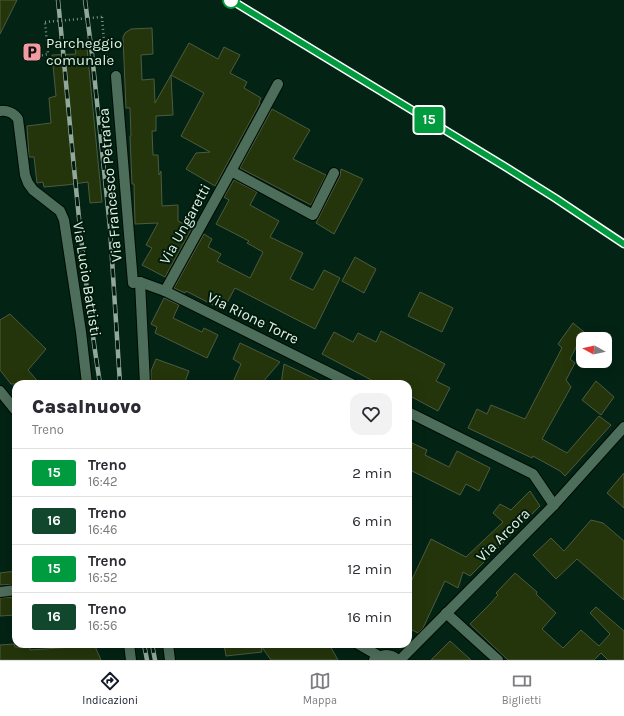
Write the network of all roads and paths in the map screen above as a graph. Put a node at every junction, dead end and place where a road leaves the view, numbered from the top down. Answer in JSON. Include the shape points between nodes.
{"nodes":[{"id":1,"x":105,"y":54,"type":"dead end"},
{"id":2,"x":34,"y":57,"type":"dead end"},
{"id":3,"x":116,"y":76,"type":"dead end"},
{"id":4,"x":278,"y":84,"type":"dead end"},
{"id":5,"x":0,"y":111,"type":"edge"},
{"id":6,"x":232,"y":171,"type":"junction"},
{"id":7,"x":334,"y":173,"type":"dead end"},
{"id":8,"x":140,"y":282,"type":"junction"},
{"id":9,"x":165,"y":291,"type":"junction"},
{"id":10,"x":87,"y":380,"type":"edge"},
{"id":11,"x":145,"y":380,"type":"edge"},
{"id":12,"x":344,"y":380,"type":"edge"},
{"id":13,"x":0,"y":392,"type":"edge"},
{"id":14,"x":12,"y":406,"type":"edge"},
{"id":15,"x":412,"y":414,"type":"edge"},
{"id":16,"x":624,"y":427,"type":"edge"},
{"id":17,"x":554,"y":505,"type":"junction"},
{"id":18,"x":12,"y":590,"type":"edge"},
{"id":19,"x":0,"y":592,"type":"edge"},
{"id":20,"x":446,"y":613,"type":"junction"},
{"id":21,"x":412,"y":647,"type":"edge"},
{"id":22,"x":130,"y":648,"type":"edge"},
{"id":23,"x":168,"y":648,"type":"edge"},
{"id":24,"x":363,"y":648,"type":"edge"},
{"id":25,"x":411,"y":648,"type":"edge"},
{"id":26,"x":377,"y":658,"type":"edge"},
{"id":27,"x":131,"y":660,"type":"edge"},
{"id":28,"x":170,"y":660,"type":"edge"},
{"id":29,"x":399,"y":660,"type":"edge"},
{"id":30,"x":498,"y":660,"type":"edge"}],
"edges":[{"from":1,"to":2,"type":"path","bridge":true,"via":[[102,18],[45,22],[48,54]]},
{"from":3,"to":8,"type":"street","name":"Via Francesco Petrarca","via":[[133,284]]},
{"from":4,"to":6,"type":"street","name":"Via Ungaretti"},
{"from":5,"to":10,"type":"street","name":"Via Lucio Battisti","via":[[4,110],[18,119],[28,183],[60,211],[64,220]]},
{"from":6,"to":7,"type":"street","via":[[313,215]]},
{"from":6,"to":9,"type":"street","name":"Via Ungaretti"},
{"from":8,"to":9,"type":"street","name":"Via Rione Torre"},
{"from":8,"to":11,"type":"street"},
{"from":9,"to":12,"type":"street","name":"Via Rione Torre"},
{"from":13,"to":14,"type":"street"},
{"from":15,"to":17,"type":"street","via":[[533,474]]},
{"from":16,"to":17,"type":"street","name":"Via Arcora"},
{"from":17,"to":20,"type":"street","name":"Via Arcora"},
{"from":18,"to":19,"type":"street"},
{"from":20,"to":21,"type":"street","name":"Via Arcora"},
{"from":20,"to":30,"type":"street"},
{"from":22,"to":27,"type":"street"},
{"from":23,"to":28,"type":"street"},
{"from":24,"to":26,"type":"street","name":"Via Arcora"},
{"from":25,"to":29,"type":"street","name":"Via Arcora"},
{"from":26,"to":29,"type":"street","name":"Via Arcora","via":[[390,655]]}]}
